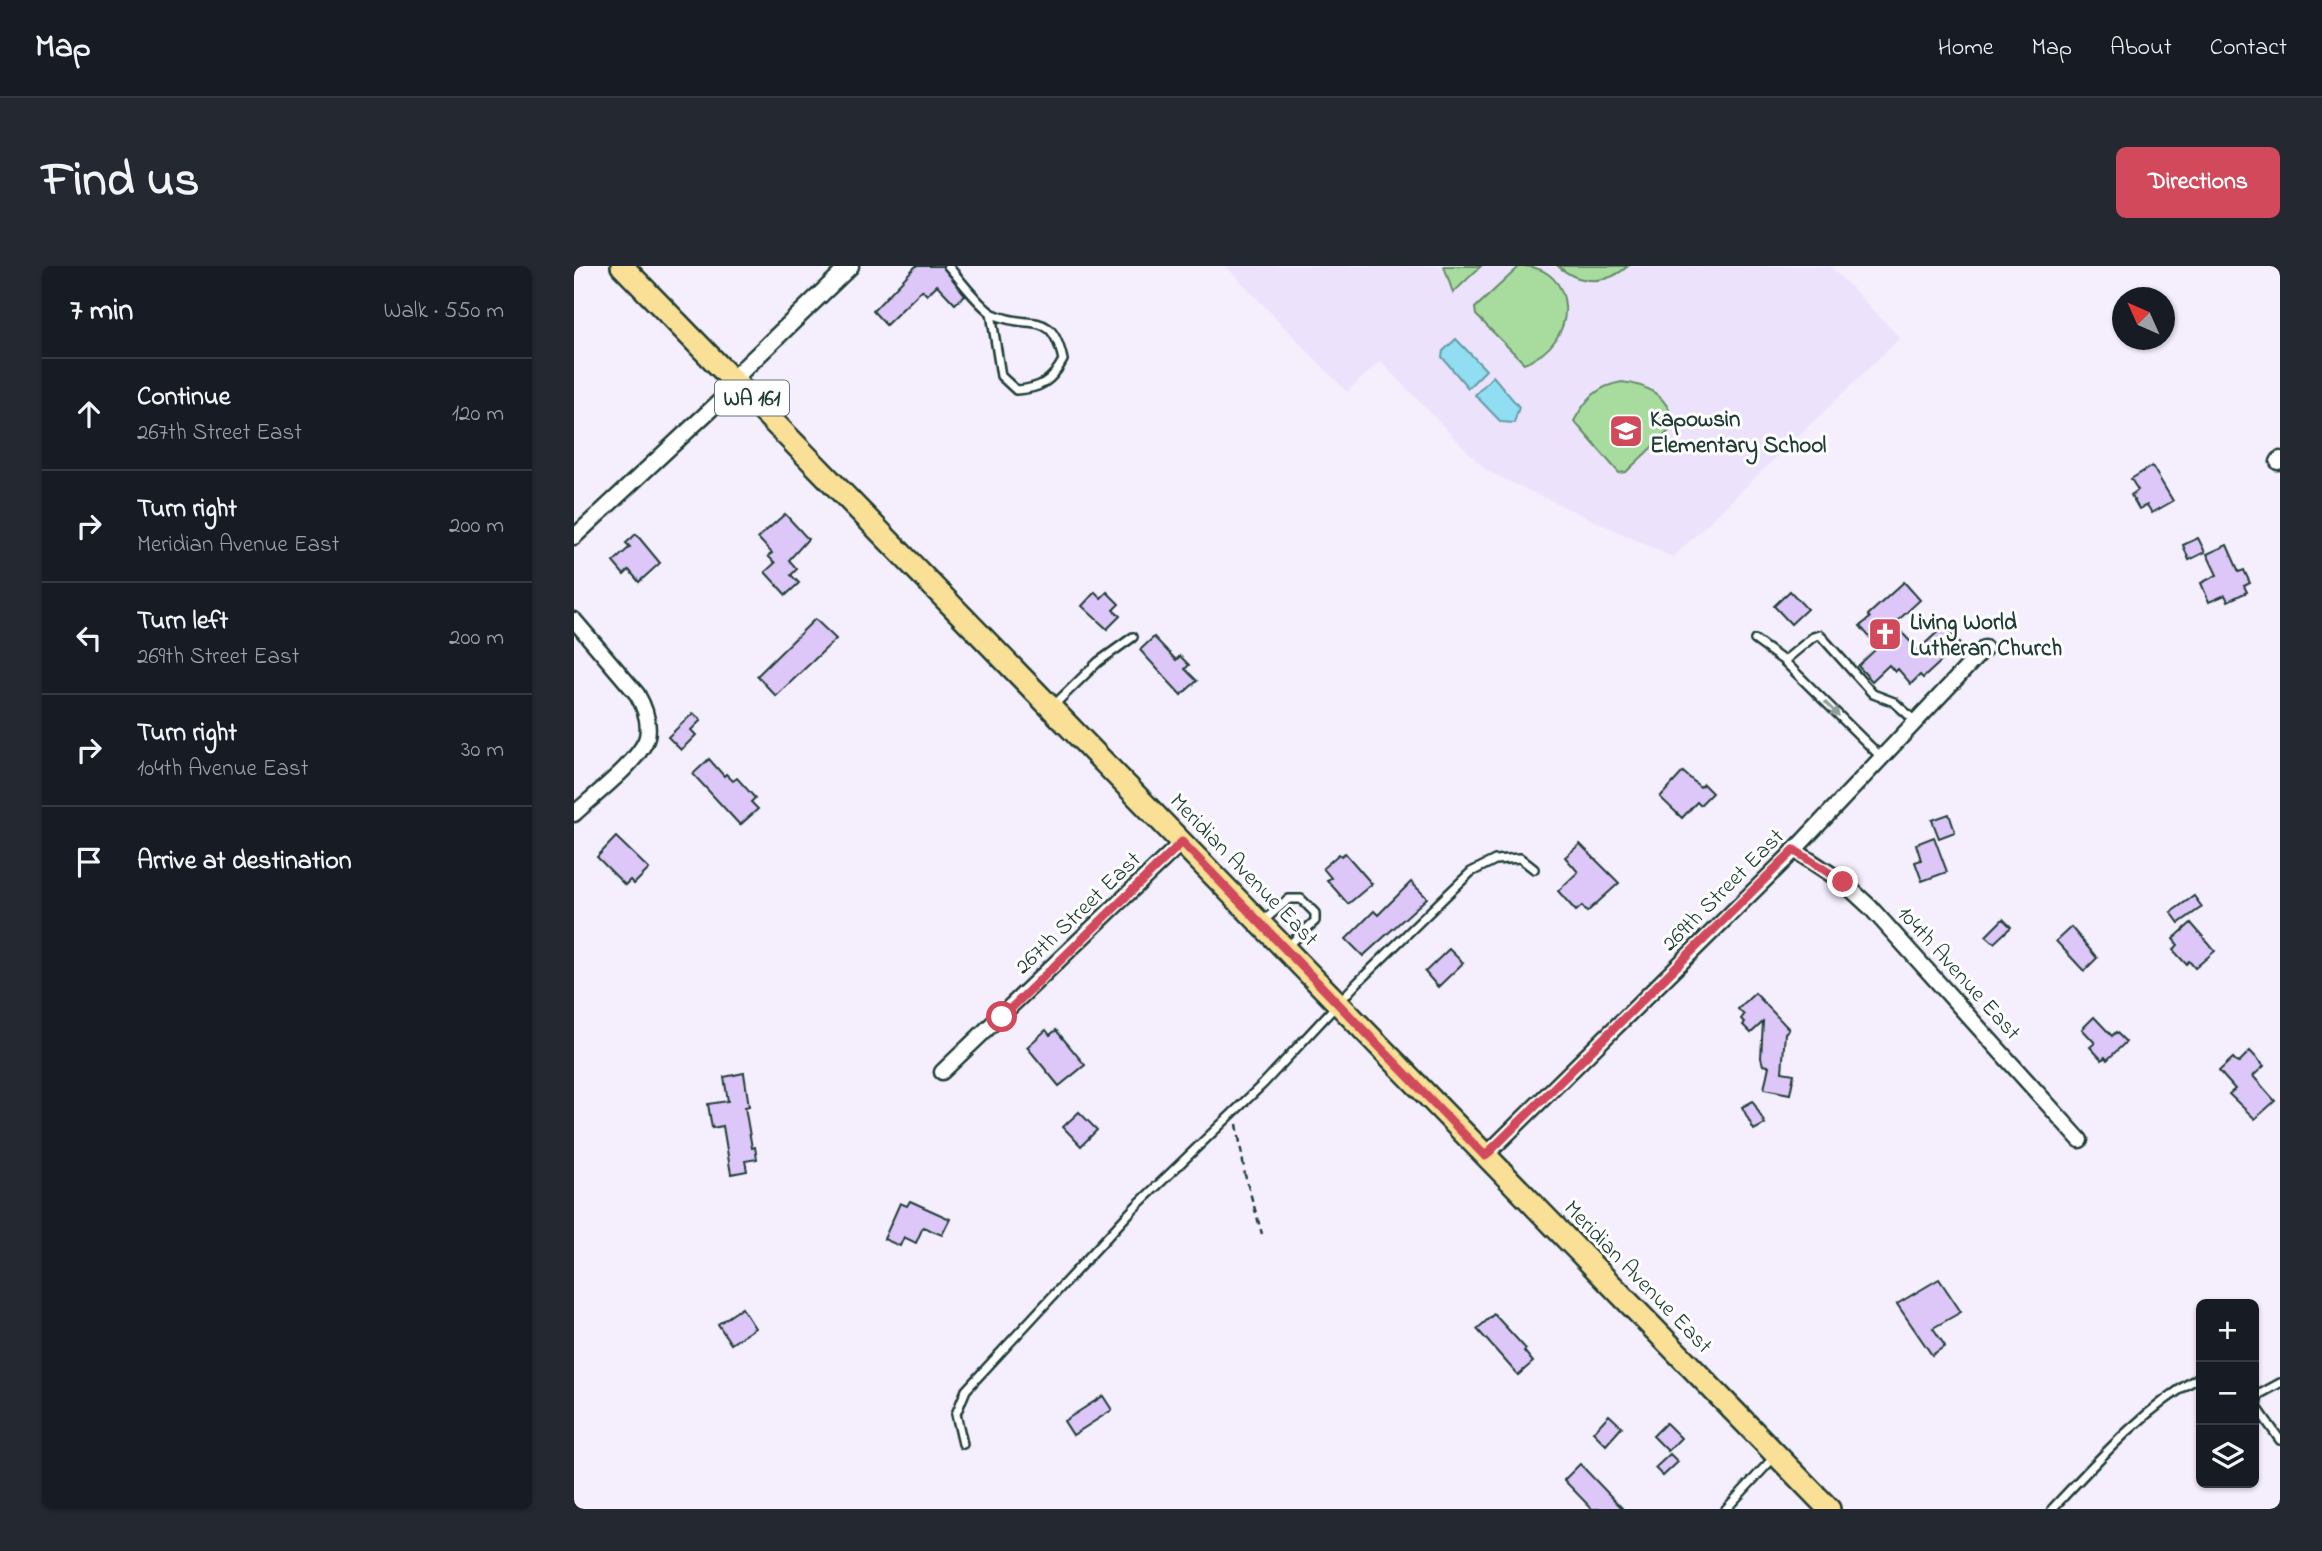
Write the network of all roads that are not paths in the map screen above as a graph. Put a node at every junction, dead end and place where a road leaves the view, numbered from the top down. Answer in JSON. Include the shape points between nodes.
{"nodes":[{"id":1,"x":622,"y":266,"type":"edge"},
{"id":2,"x":850,"y":266,"type":"edge"},
{"id":3,"x":948,"y":266,"type":"edge"},
{"id":4,"x":991,"y":313,"type":"junction"},
{"id":5,"x":736,"y":381,"type":"junction"},
{"id":6,"x":574,"y":537,"type":"edge"},
{"id":7,"x":574,"y":620,"type":"edge"},
{"id":8,"x":1133,"y":637,"type":"dead end"},
{"id":9,"x":1755,"y":640,"type":"dead end"},
{"id":10,"x":1984,"y":648,"type":"dead end"},
{"id":11,"x":1784,"y":661,"type":"junction"},
{"id":12,"x":1052,"y":706,"type":"junction"},
{"id":13,"x":1914,"y":720,"type":"junction"},
{"id":14,"x":1880,"y":756,"type":"junction"},
{"id":15,"x":574,"y":814,"type":"edge"},
{"id":16,"x":1182,"y":842,"type":"junction"},
{"id":17,"x":1794,"y":850,"type":"junction"},
{"id":18,"x":1534,"y":869,"type":"dead end"},
{"id":19,"x":1260,"y":924,"type":"junction"},
{"id":20,"x":1285,"y":949,"type":"junction"},
{"id":21,"x":1338,"y":1004,"type":"junction"},
{"id":22,"x":942,"y":1072,"type":"dead end"},
{"id":23,"x":2080,"y":1140,"type":"dead end"},
{"id":24,"x":1485,"y":1156,"type":"junction"},
{"id":25,"x":2196,"y":1379,"type":"edge"},
{"id":26,"x":2280,"y":1383,"type":"edge"},
{"id":27,"x":2259,"y":1393,"type":"edge"},
{"id":28,"x":2259,"y":1410,"type":"edge"},
{"id":29,"x":2280,"y":1440,"type":"edge"},
{"id":30,"x":963,"y":1444,"type":"dead end"},
{"id":31,"x":1776,"y":1455,"type":"junction"},
{"id":32,"x":1726,"y":1509,"type":"edge"},
{"id":33,"x":1829,"y":1509,"type":"edge"},
{"id":34,"x":2052,"y":1509,"type":"edge"}],
"edges":[{"from":1,"to":5,"type":"main road","name":"Meridian Avenue East","number":"WA 161"},
{"from":2,"to":5,"type":"street"},
{"from":3,"to":4,"type":"lane"},
{"from":4,"to":4,"type":"lane","via":[[1000,376],[1016,390],[1034,389],[1054,377],[1063,360],[1057,335],[1043,324]]},
{"from":5,"to":6,"type":"street"},
{"from":5,"to":12,"type":"main road","name":"Meridian Avenue East","number":"WA 161"},
{"from":7,"to":15,"type":"street","via":[[636,694],[644,707],[647,736],[640,751]]},
{"from":8,"to":12,"type":"lane","via":[[1098,662]]},
{"from":9,"to":11,"type":"lane"},
{"from":10,"to":13,"type":"street","name":"269th Street East"},
{"from":11,"to":13,"type":"lane","via":[[1820,635],[1873,694],[1894,702]]},
{"from":11,"to":14,"type":"lane","one_way":true},
{"from":12,"to":16,"type":"main road","name":"Meridian Avenue East","number":"WA 161"},
{"from":13,"to":14,"type":"street","name":"269th Street East"},
{"from":14,"to":17,"type":"street","name":"269th Street East"},
{"from":16,"to":19,"type":"main road","name":"Meridian Avenue East","number":"WA 161"},
{"from":16,"to":22,"type":"street","name":"267th Street East"},
{"from":17,"to":23,"type":"street","name":"104th Avenue East","via":[[1870,906]]},
{"from":17,"to":24,"type":"street","name":"269th Street East"},
{"from":18,"to":21,"type":"lane","via":[[1520,858],[1495,860],[1471,872]]},
{"from":19,"to":20,"type":"main road","name":"Meridian Avenue East","number":"WA 161"},
{"from":19,"to":20,"type":"lane","via":[[1289,899],[1301,899],[1315,913],[1315,921]]},
{"from":20,"to":21,"type":"main road","name":"Meridian Avenue East","number":"WA 161"},
{"from":21,"to":24,"type":"main road","name":"Meridian Avenue East","number":"WA 161"},
{"from":21,"to":30,"type":"lane","via":[[1134,1208],[966,1390],[956,1414]]},
{"from":24,"to":31,"type":"main road","name":"Meridian Avenue East","number":"WA 161"},
{"from":25,"to":34,"type":"lane","via":[[2131,1425]]},
{"from":26,"to":27,"type":"lane"},
{"from":28,"to":29,"type":"lane"},
{"from":31,"to":32,"type":"lane"},
{"from":31,"to":33,"type":"main road","name":"Meridian Avenue East","number":"WA 161"}]}
